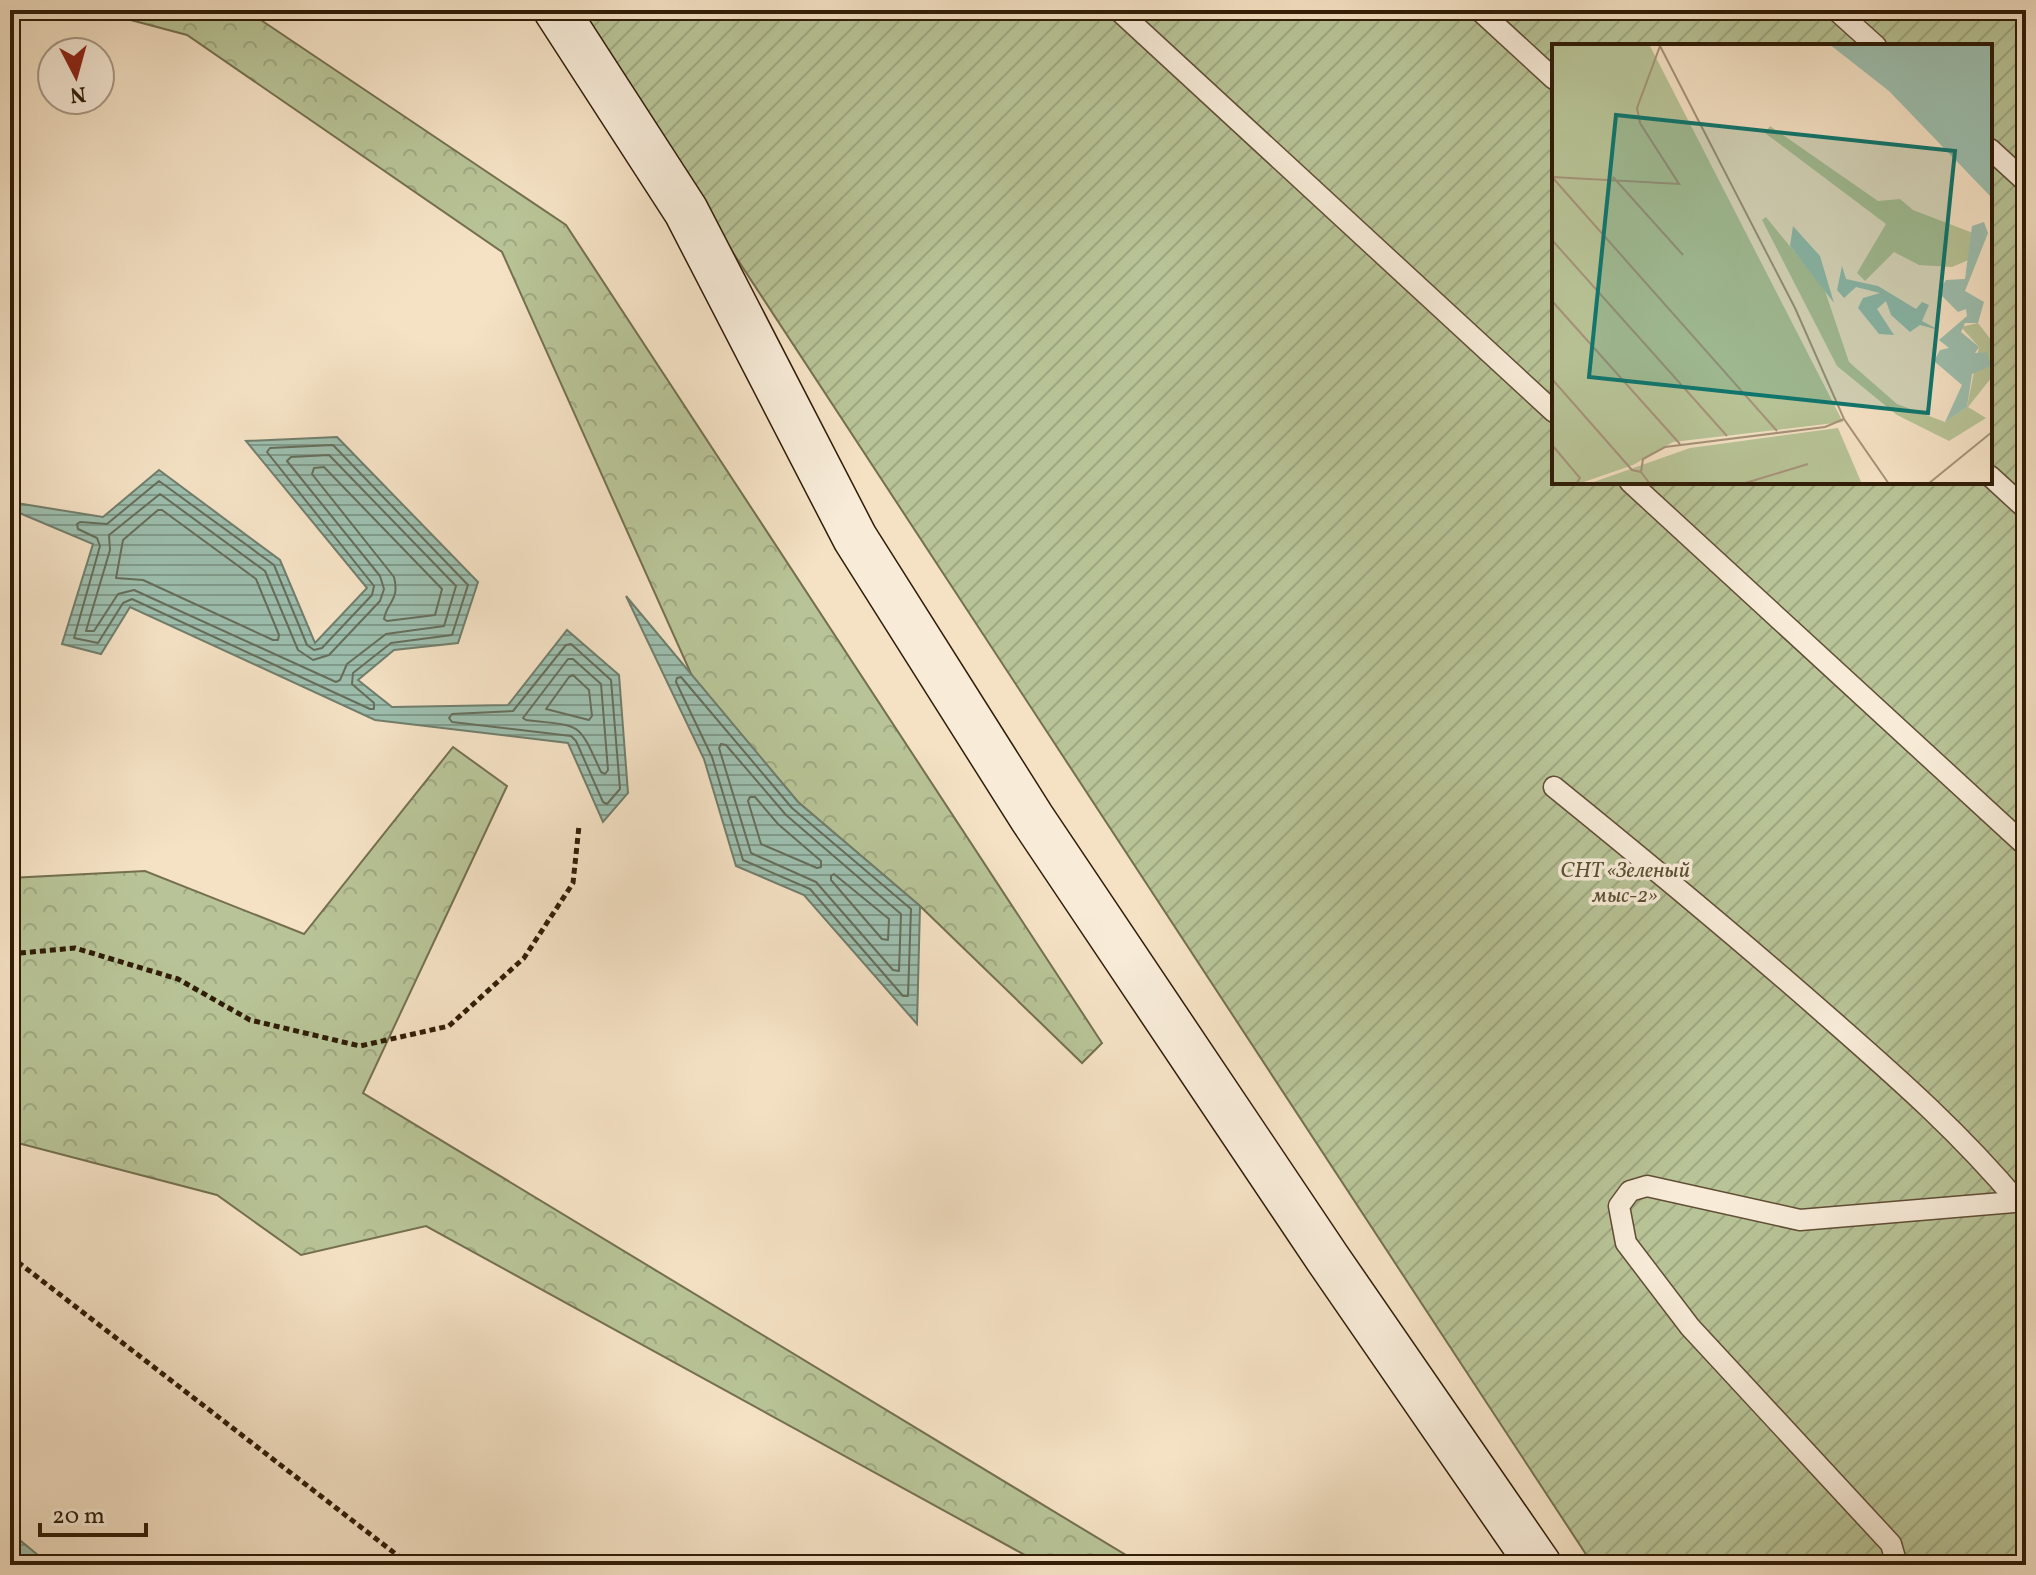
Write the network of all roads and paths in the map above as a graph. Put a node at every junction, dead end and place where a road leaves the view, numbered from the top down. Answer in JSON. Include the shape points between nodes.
{"nodes":[{"id":1,"x":556,"y":10,"type":"edge"},
{"id":2,"x":1118,"y":10,"type":"edge"},
{"id":3,"x":1479,"y":10,"type":"edge"},
{"id":4,"x":1836,"y":10,"type":"edge"},
{"id":5,"x":1874,"y":44,"type":"edge"},
{"id":6,"x":1552,"y":77,"type":"edge"},
{"id":7,"x":1992,"y":151,"type":"edge"},
{"id":8,"x":2026,"y":182,"type":"edge"},
{"id":9,"x":1552,"y":410,"type":"edge"},
{"id":10,"x":1992,"y":478,"type":"edge"},
{"id":11,"x":1632,"y":484,"type":"edge"},
{"id":12,"x":2026,"y":509,"type":"edge"},
{"id":13,"x":1554,"y":787,"type":"dead end"},
{"id":14,"x":579,"y":826,"type":"dead end"},
{"id":15,"x":2026,"y":846,"type":"edge"},
{"id":16,"x":10,"y":954,"type":"edge"},
{"id":17,"x":2022,"y":1202,"type":"edge"},
{"id":18,"x":10,"y":1256,"type":"edge"},
{"id":19,"x":410,"y":1565,"type":"edge"},
{"id":20,"x":1539,"y":1565,"type":"edge"},
{"id":21,"x":1897,"y":1565,"type":"edge"}],
"edges":[{"from":1,"to":20,"type":"street","via":[[686,211],[863,551],[1032,818]]},
{"from":2,"to":9,"type":"lane"},
{"from":3,"to":6,"type":"lane"},
{"from":4,"to":5,"type":"lane"},
{"from":7,"to":8,"type":"lane"},
{"from":10,"to":12,"type":"lane"},
{"from":11,"to":15,"type":"lane"},
{"from":13,"to":17,"type":"lane","via":[[1731,931],[1908,1087]]},
{"from":14,"to":16,"type":"path","via":[[573,883],[524,958],[449,1026],[360,1046],[250,1020],[178,979],[75,948]]},
{"from":17,"to":21,"type":"lane","via":[[1800,1220],[1647,1186],[1630,1191],[1619,1206],[1626,1243],[1681,1315],[1891,1544]]},
{"from":18,"to":19,"type":"path"}]}
